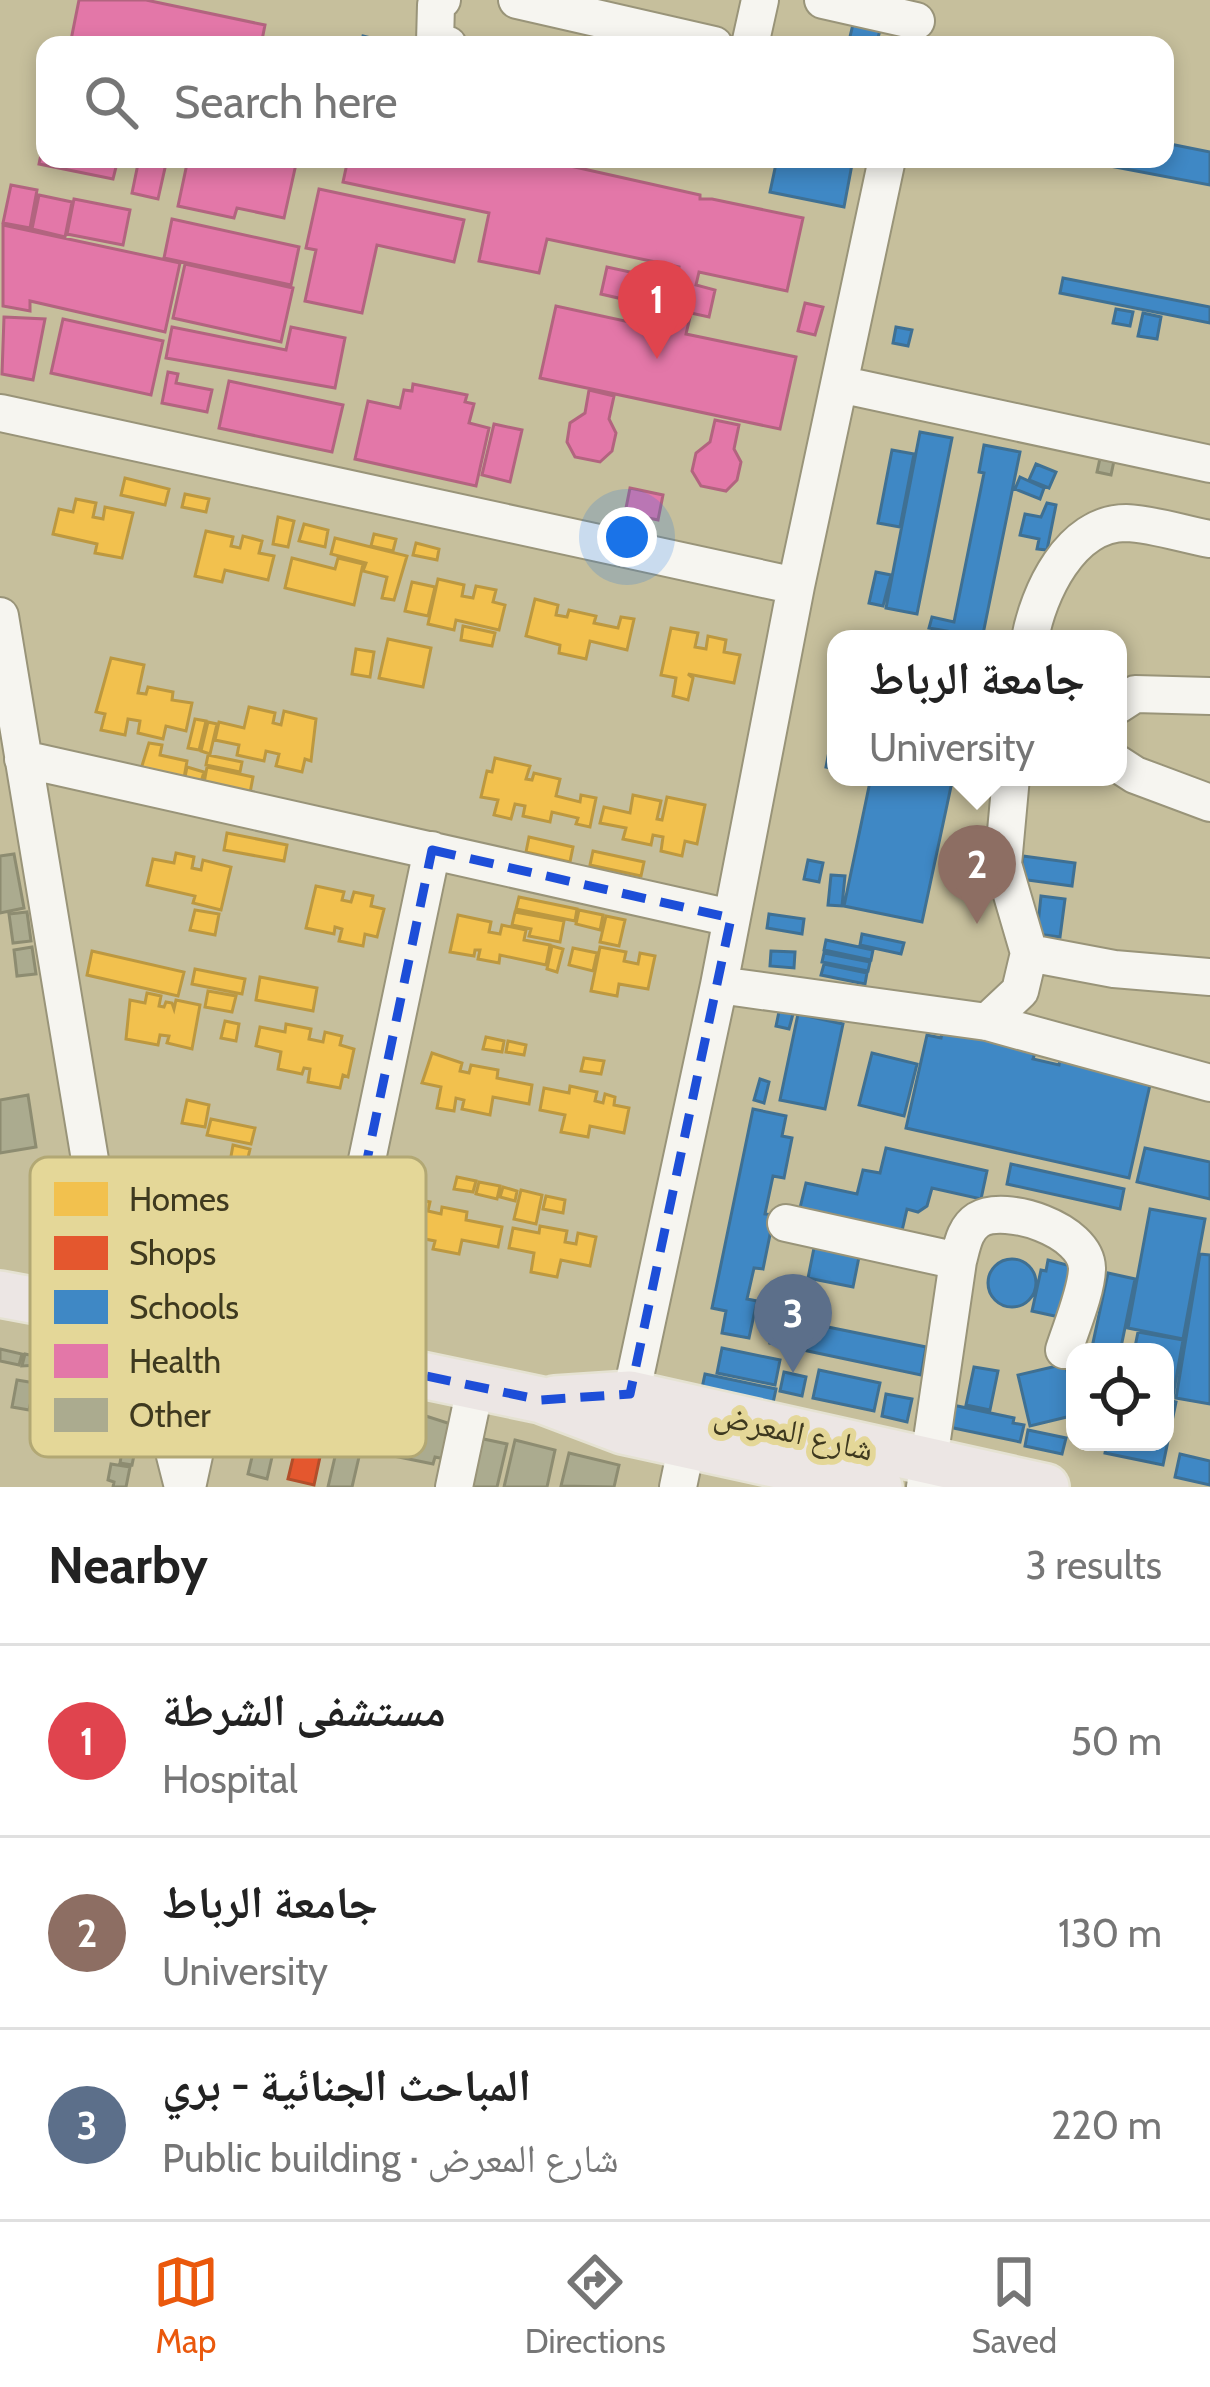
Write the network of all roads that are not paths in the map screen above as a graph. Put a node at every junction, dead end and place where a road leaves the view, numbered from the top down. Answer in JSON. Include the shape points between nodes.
{"nodes":[{"id":1,"x":442,"y":0,"type":"edge"},
{"id":2,"x":517,"y":0,"type":"edge"},
{"id":3,"x":760,"y":0,"type":"edge"},
{"id":4,"x":823,"y":0,"type":"edge"},
{"id":5,"x":916,"y":22,"type":"edge"},
{"id":6,"x":434,"y":36,"type":"edge"},
{"id":7,"x":675,"y":36,"type":"edge"},
{"id":8,"x":752,"y":36,"type":"edge"},
{"id":9,"x":885,"y":168,"type":"edge"},
{"id":10,"x":839,"y":384,"type":"junction"},
{"id":11,"x":1,"y":412,"type":"edge"},
{"id":12,"x":0,"y":428,"type":"edge"},
{"id":13,"x":1210,"y":464,"type":"edge"},
{"id":14,"x":1210,"y":539,"type":"edge"},
{"id":15,"x":796,"y":586,"type":"junction"},
{"id":16,"x":0,"y":616,"type":"edge"},
{"id":17,"x":1032,"y":630,"type":"edge"},
{"id":18,"x":1210,"y":695,"type":"edge"},
{"id":19,"x":1127,"y":699,"type":"edge"},
{"id":20,"x":23,"y":759,"type":"junction"},
{"id":21,"x":1127,"y":770,"type":"edge"},
{"id":22,"x":1010,"y":786,"type":"edge"},
{"id":23,"x":1210,"y":803,"type":"edge"},
{"id":24,"x":432,"y":850,"type":"junction"},
{"id":25,"x":731,"y":918,"type":"junction"},
{"id":26,"x":1029,"y":952,"type":"junction"},
{"id":27,"x":1210,"y":977,"type":"edge"},
{"id":28,"x":719,"y":985,"type":"junction"},
{"id":29,"x":987,"y":1022,"type":"junction"},
{"id":30,"x":1210,"y":1083,"type":"edge"},
{"id":31,"x":101,"y":1157,"type":"edge"},
{"id":32,"x":367,"y":1157,"type":"edge"},
{"id":33,"x":786,"y":1223,"type":"dead end"},
{"id":34,"x":958,"y":1261,"type":"junction"},
{"id":35,"x":0,"y":1294,"type":"edge"},
{"id":36,"x":30,"y":1300,"type":"edge"},
{"id":37,"x":1064,"y":1350,"type":"dead end"},
{"id":38,"x":426,"y":1377,"type":"edge"},
{"id":39,"x":475,"y":1388,"type":"junction"},
{"id":40,"x":627,"y":1413,"type":"junction"},
{"id":41,"x":686,"y":1447,"type":"edge"},
{"id":42,"x":176,"y":1457,"type":"edge"},
{"id":43,"x":192,"y":1457,"type":"edge"},
{"id":44,"x":927,"y":1474,"type":"edge"},
{"id":45,"x":185,"y":1487,"type":"edge"},
{"id":46,"x":454,"y":1487,"type":"edge"},
{"id":47,"x":879,"y":1487,"type":"edge"},
{"id":48,"x":1046,"y":1487,"type":"edge"}],
"edges":[{"from":1,"to":6,"type":"street"},
{"from":2,"to":7,"type":"street"},
{"from":3,"to":8,"type":"street"},
{"from":4,"to":5,"type":"street"},
{"from":9,"to":10,"type":"street"},
{"from":10,"to":13,"type":"street"},
{"from":10,"to":15,"type":"street"},
{"from":11,"to":12,"type":"street"},
{"from":11,"to":15,"type":"street"},
{"from":14,"to":17,"type":"street","via":[[1122,523],[1092,534],[1050,578]]},
{"from":15,"to":25,"type":"street"},
{"from":16,"to":20,"type":"street"},
{"from":18,"to":19,"type":"street"},
{"from":20,"to":24,"type":"street"},
{"from":20,"to":31,"type":"street"},
{"from":21,"to":23,"type":"street"},
{"from":22,"to":26,"type":"street","via":[[1003,864]]},
{"from":24,"to":25,"type":"street"},
{"from":24,"to":32,"type":"street"},
{"from":25,"to":28,"type":"street"},
{"from":26,"to":27,"type":"street"},
{"from":26,"to":29,"type":"street","via":[[1020,991]]},
{"from":28,"to":29,"type":"street"},
{"from":28,"to":40,"type":"street"},
{"from":29,"to":30,"type":"street"},
{"from":33,"to":34,"type":"street"},
{"from":34,"to":37,"type":"street","via":[[967,1231],[990,1215],[1065,1230],[1087,1268]]},
{"from":34,"to":44,"type":"street"},
{"from":35,"to":36,"type":"main road","name":"شارع المعرض"},
{"from":38,"to":39,"type":"main road","name":"شارع المعرض"},
{"from":39,"to":40,"type":"main road","name":"شارع المعرض"},
{"from":39,"to":46,"type":"street"},
{"from":40,"to":41,"type":"main road","name":"شارع المعرض"},
{"from":41,"to":44,"type":"main road","name":"شارع المعرض"},
{"from":41,"to":47,"type":"main road","name":"شارع المعرض"},
{"from":42,"to":45,"type":"street"},
{"from":43,"to":45,"type":"street"},
{"from":44,"to":48,"type":"main road","name":"شارع المعرض"}]}
